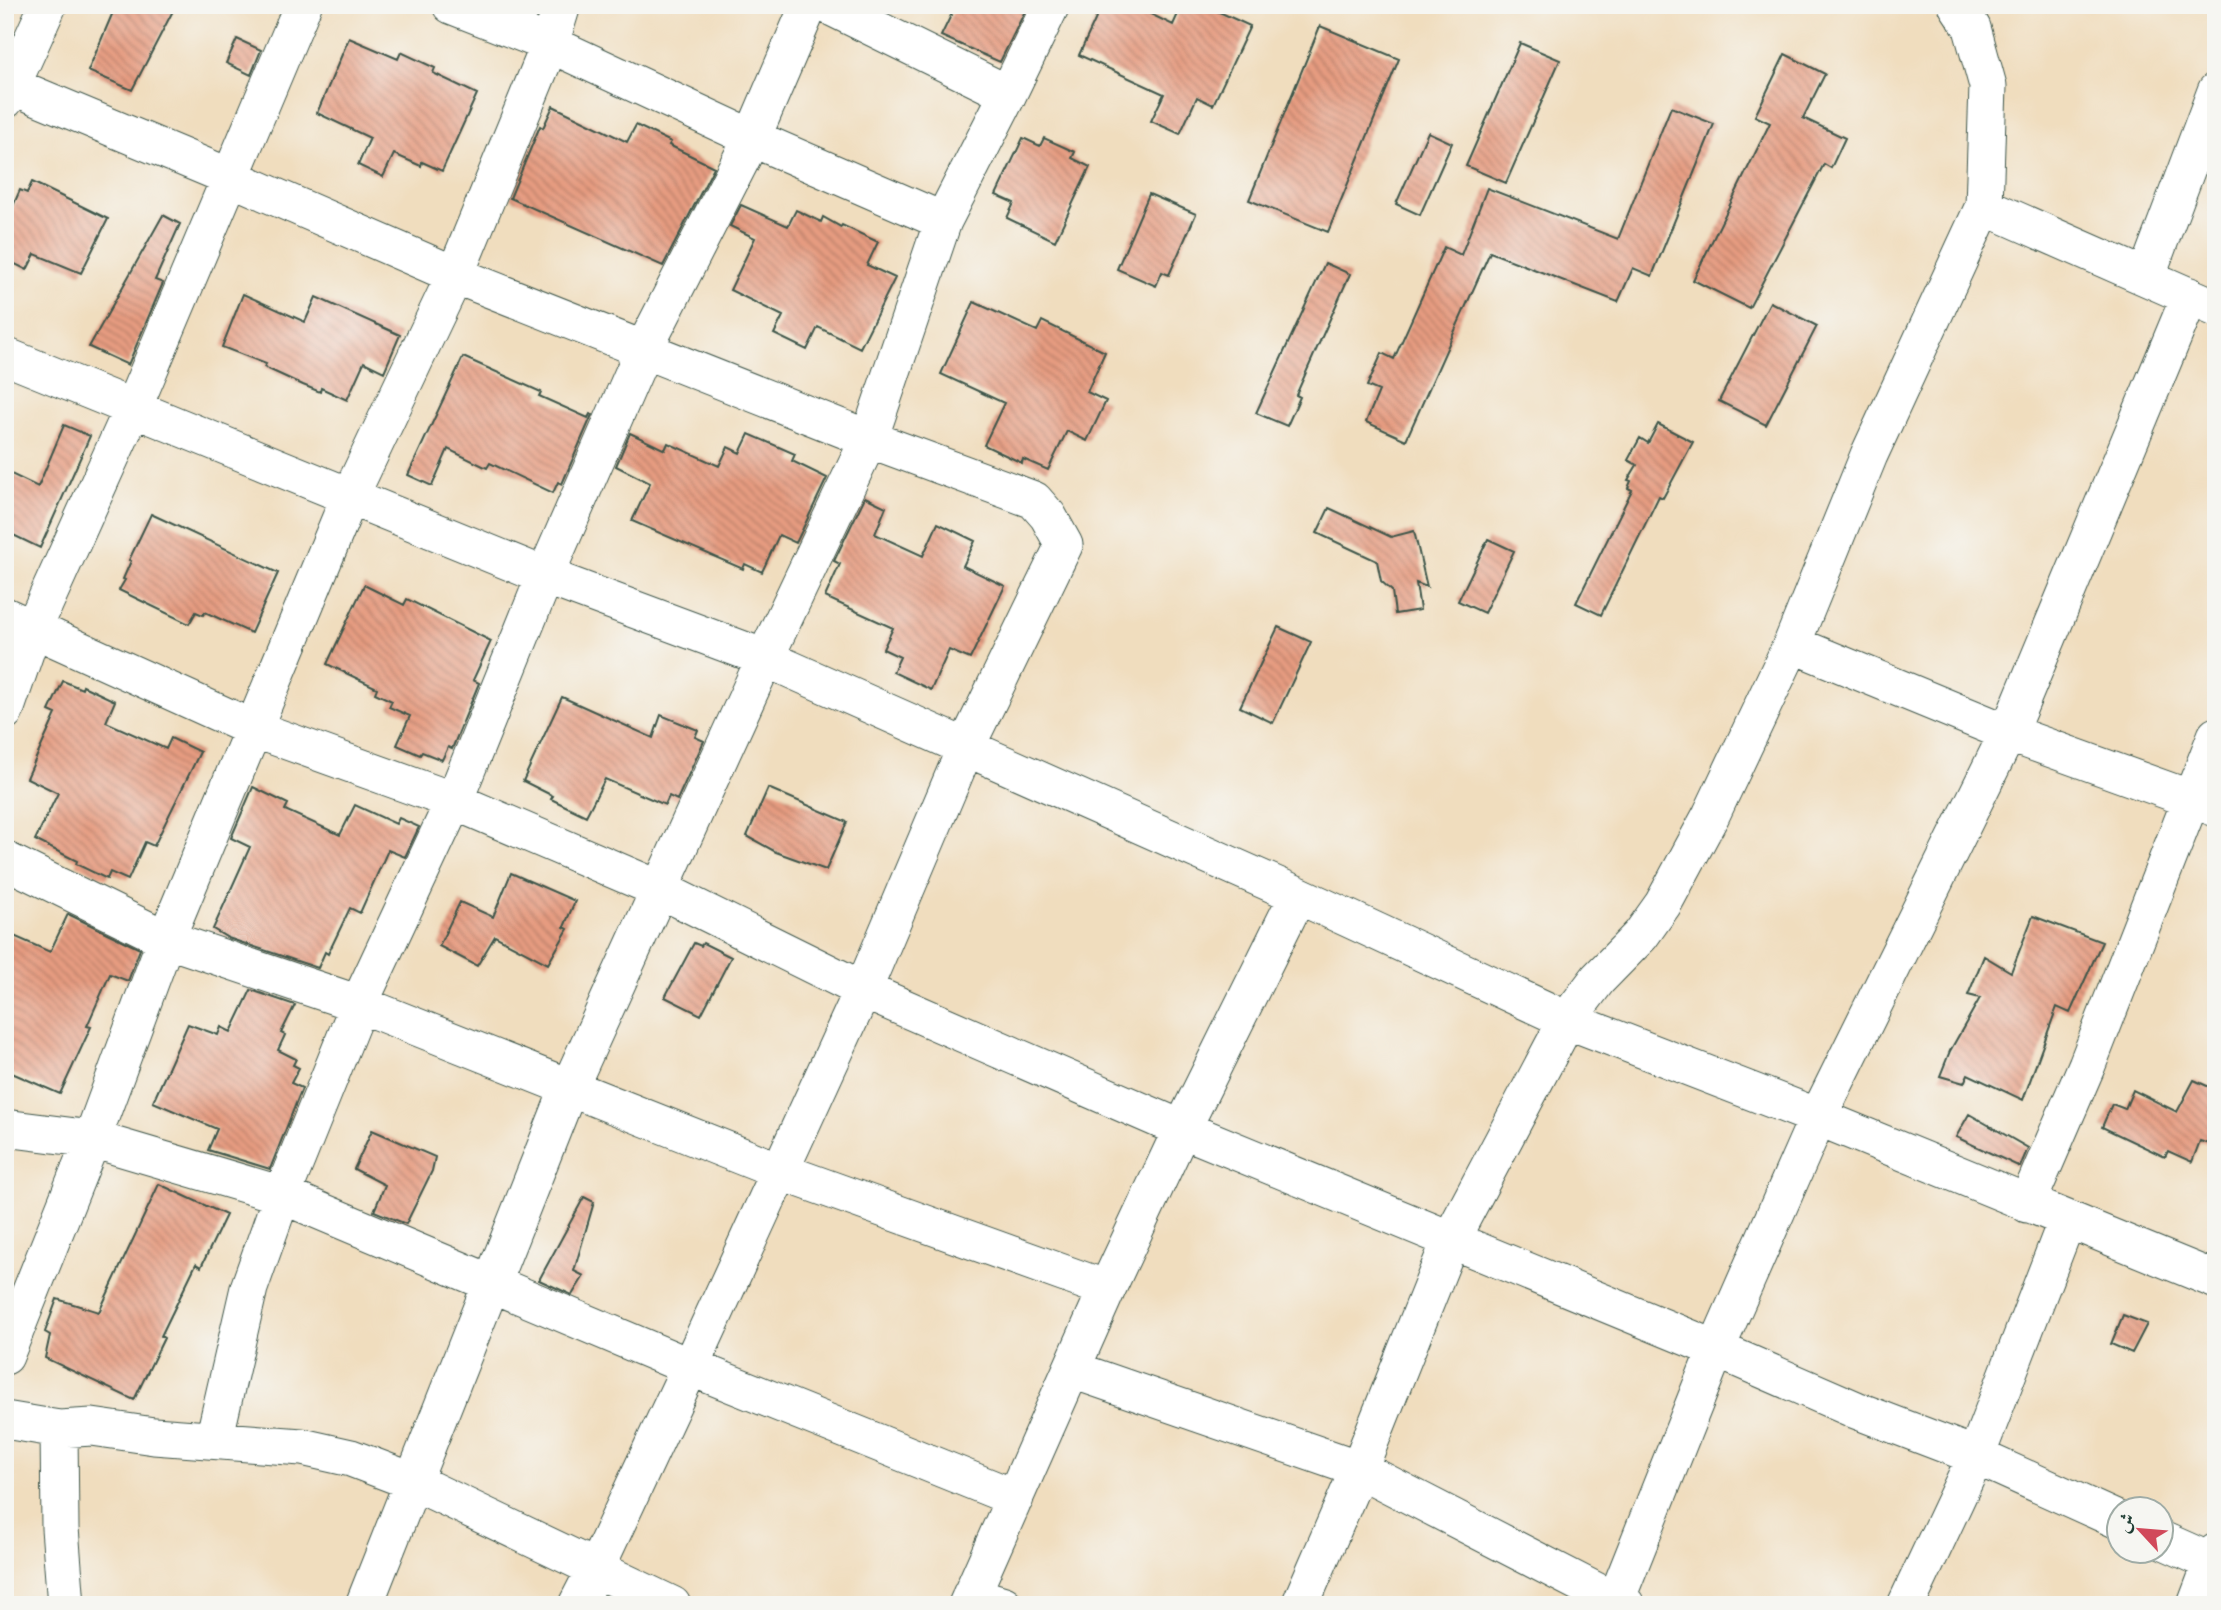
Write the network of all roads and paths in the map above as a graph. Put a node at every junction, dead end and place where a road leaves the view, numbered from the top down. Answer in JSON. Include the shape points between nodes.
{"nodes":[{"id":1,"x":48,"y":5,"type":"edge"},
{"id":2,"x":303,"y":5,"type":"edge"},
{"id":3,"x":451,"y":5,"type":"edge"},
{"id":4,"x":562,"y":5,"type":"edge"},
{"id":5,"x":809,"y":5,"type":"edge"},
{"id":6,"x":827,"y":5,"type":"edge"},
{"id":7,"x":1051,"y":5,"type":"edge"},
{"id":8,"x":1957,"y":5,"type":"edge"},
{"id":9,"x":550,"y":44,"type":"junction"},
{"id":10,"x":7,"y":90,"type":"edge"},
{"id":11,"x":2216,"y":92,"type":"edge"},
{"id":12,"x":1008,"y":94,"type":"junction"},
{"id":13,"x":752,"y":138,"type":"junction"},
{"id":14,"x":230,"y":177,"type":"junction"},
{"id":15,"x":1983,"y":206,"type":"junction"},
{"id":16,"x":943,"y":221,"type":"junction"},
{"id":17,"x":454,"y":275,"type":"junction"},
{"id":18,"x":2146,"y":277,"type":"junction"},
{"id":19,"x":2203,"y":302,"type":"edge"},
{"id":20,"x":644,"y":349,"type":"junction"},
{"id":21,"x":5,"y":356,"type":"edge"},
{"id":22,"x":132,"y":408,"type":"junction"},
{"id":23,"x":869,"y":439,"type":"junction"},
{"id":24,"x":350,"y":496,"type":"junction"},
{"id":25,"x":545,"y":576,"type":"junction"},
{"id":26,"x":19,"y":622,"type":"edge"},
{"id":27,"x":1792,"y":644,"type":"junction"},
{"id":28,"x":765,"y":659,"type":"junction"},
{"id":29,"x":5,"y":711,"type":"edge"},
{"id":30,"x":254,"y":729,"type":"junction"},
{"id":31,"x":2008,"y":733,"type":"junction"},
{"id":32,"x":2216,"y":736,"type":"edge"},
{"id":33,"x":966,"y":747,"type":"junction"},
{"id":34,"x":454,"y":801,"type":"junction"},
{"id":35,"x":2203,"y":804,"type":"edge"},
{"id":36,"x":5,"y":860,"type":"edge"},
{"id":37,"x":659,"y":889,"type":"junction"},
{"id":38,"x":1298,"y":895,"type":"junction"},
{"id":39,"x":166,"y":939,"type":"junction"},
{"id":40,"x":863,"y":989,"type":"junction"},
{"id":41,"x":359,"y":1004,"type":"junction"},
{"id":42,"x":1567,"y":1020,"type":"junction"},
{"id":43,"x":569,"y":1088,"type":"junction"},
{"id":44,"x":1818,"y":1117,"type":"junction"},
{"id":45,"x":5,"y":1128,"type":"edge"},
{"id":46,"x":1182,"y":1129,"type":"junction"},
{"id":47,"x":92,"y":1139,"type":"junction"},
{"id":48,"x":779,"y":1171,"type":"junction"},
{"id":49,"x":282,"y":1195,"type":"junction"},
{"id":50,"x":2027,"y":1204,"type":"junction"},
{"id":51,"x":2067,"y":1220,"type":"junction"},
{"id":52,"x":1451,"y":1239,"type":"junction"},
{"id":53,"x":2213,"y":1271,"type":"edge"},
{"id":54,"x":491,"y":1282,"type":"junction"},
{"id":55,"x":1107,"y":1289,"type":"junction"},
{"id":56,"x":9,"y":1336,"type":"edge"},
{"id":57,"x":1716,"y":1349,"type":"junction"},
{"id":58,"x":690,"y":1367,"type":"junction"},
{"id":59,"x":1073,"y":1370,"type":"junction"},
{"id":60,"x":5,"y":1420,"type":"edge"},
{"id":61,"x":59,"y":1429,"type":"junction"},
{"id":62,"x":214,"y":1440,"type":"junction"},
{"id":63,"x":1976,"y":1456,"type":"junction"},
{"id":64,"x":1359,"y":1469,"type":"junction"},
{"id":65,"x":414,"y":1482,"type":"junction"},
{"id":66,"x":1015,"y":1497,"type":"junction"},
{"id":67,"x":2106,"y":1515,"type":"edge"},
{"id":68,"x":2176,"y":1545,"type":"edge"},
{"id":69,"x":2214,"y":1559,"type":"edge"},
{"id":70,"x":596,"y":1569,"type":"junction"},
{"id":71,"x":981,"y":1602,"type":"edge"},
{"id":72,"x":1618,"y":1604,"type":"edge"},
{"id":73,"x":66,"y":1605,"type":"edge"},
{"id":74,"x":364,"y":1605,"type":"edge"},
{"id":75,"x":577,"y":1605,"type":"edge"},
{"id":76,"x":672,"y":1605,"type":"edge"},
{"id":77,"x":1300,"y":1605,"type":"edge"},
{"id":78,"x":1906,"y":1605,"type":"edge"},
{"id":79,"x":2196,"y":1605,"type":"edge"}],
"edges":[{"from":1,"to":10,"type":"street"},
{"from":2,"to":14,"type":"street"},
{"from":3,"to":9,"type":"street"},
{"from":4,"to":9,"type":"street"},
{"from":5,"to":13,"type":"street"},
{"from":6,"to":12,"type":"street"},
{"from":7,"to":12,"type":"street"},
{"from":8,"to":15,"type":"street","via":[[1972,28],[1988,86]]},
{"from":9,"to":13,"type":"street"},
{"from":9,"to":17,"type":"street"},
{"from":10,"to":14,"type":"street"},
{"from":11,"to":18,"type":"street"},
{"from":12,"to":16,"type":"street"},
{"from":13,"to":16,"type":"street"},
{"from":13,"to":20,"type":"street"},
{"from":14,"to":17,"type":"street"},
{"from":14,"to":22,"type":"street"},
{"from":15,"to":18,"type":"street"},
{"from":15,"to":27,"type":"street","via":[[1869,455]]},
{"from":16,"to":23,"type":"street"},
{"from":17,"to":20,"type":"street"},
{"from":17,"to":24,"type":"street"},
{"from":18,"to":19,"type":"street"},
{"from":19,"to":31,"type":"street"},
{"from":20,"to":23,"type":"street"},
{"from":20,"to":25,"type":"street"},
{"from":21,"to":22,"type":"street"},
{"from":22,"to":24,"type":"street"},
{"from":22,"to":26,"type":"street"},
{"from":23,"to":28,"type":"street"},
{"from":23,"to":33,"type":"street","via":[[1034,500],[1064,545]]},
{"from":24,"to":25,"type":"street"},
{"from":24,"to":30,"type":"street"},
{"from":25,"to":28,"type":"street"},
{"from":25,"to":34,"type":"street"},
{"from":26,"to":29,"type":"street"},
{"from":26,"to":30,"type":"street"},
{"from":27,"to":31,"type":"street"},
{"from":27,"to":42,"type":"street","via":[[1663,904]]},
{"from":28,"to":33,"type":"street"},
{"from":28,"to":37,"type":"street"},
{"from":30,"to":34,"type":"street"},
{"from":30,"to":39,"type":"street"},
{"from":31,"to":35,"type":"street"},
{"from":31,"to":44,"type":"street"},
{"from":32,"to":35,"type":"street"},
{"from":33,"to":38,"type":"street"},
{"from":33,"to":40,"type":"street"},
{"from":34,"to":37,"type":"street"},
{"from":34,"to":41,"type":"street"},
{"from":35,"to":50,"type":"street"},
{"from":36,"to":39,"type":"street"},
{"from":37,"to":40,"type":"street"},
{"from":37,"to":43,"type":"street"},
{"from":38,"to":42,"type":"street"},
{"from":38,"to":46,"type":"street"},
{"from":39,"to":41,"type":"street"},
{"from":39,"to":47,"type":"street"},
{"from":40,"to":46,"type":"street"},
{"from":40,"to":48,"type":"street"},
{"from":41,"to":43,"type":"street"},
{"from":41,"to":49,"type":"street"},
{"from":42,"to":44,"type":"street"},
{"from":42,"to":52,"type":"street"},
{"from":43,"to":48,"type":"street"},
{"from":43,"to":54,"type":"street"},
{"from":44,"to":50,"type":"street"},
{"from":44,"to":57,"type":"street"},
{"from":45,"to":47,"type":"street"},
{"from":46,"to":52,"type":"street"},
{"from":46,"to":55,"type":"street"},
{"from":47,"to":49,"type":"street"},
{"from":47,"to":56,"type":"street"},
{"from":48,"to":55,"type":"street"},
{"from":48,"to":58,"type":"street"},
{"from":49,"to":54,"type":"street"},
{"from":49,"to":62,"type":"street","via":[[249,1288]]},
{"from":50,"to":51,"type":"street"},
{"from":51,"to":53,"type":"street"},
{"from":51,"to":63,"type":"street"},
{"from":52,"to":57,"type":"street"},
{"from":52,"to":64,"type":"street"},
{"from":54,"to":58,"type":"street"},
{"from":54,"to":65,"type":"street"},
{"from":55,"to":59,"type":"street"},
{"from":57,"to":63,"type":"street"},
{"from":57,"to":72,"type":"street"},
{"from":58,"to":66,"type":"street"},
{"from":58,"to":70,"type":"street"},
{"from":59,"to":64,"type":"street"},
{"from":59,"to":66,"type":"street"},
{"from":60,"to":61,"type":"street"},
{"from":61,"to":62,"type":"street","via":[[92,1427]]},
{"from":61,"to":73,"type":"street"},
{"from":62,"to":65,"type":"street","via":[[302,1447],[351,1458]]},
{"from":63,"to":67,"type":"street"},
{"from":63,"to":78,"type":"street"},
{"from":64,"to":72,"type":"street"},
{"from":64,"to":77,"type":"street"},
{"from":65,"to":70,"type":"street"},
{"from":65,"to":74,"type":"street"},
{"from":66,"to":71,"type":"street"},
{"from":68,"to":69,"type":"street"},
{"from":69,"to":79,"type":"street"},
{"from":70,"to":75,"type":"street"},
{"from":70,"to":76,"type":"street"}]}
